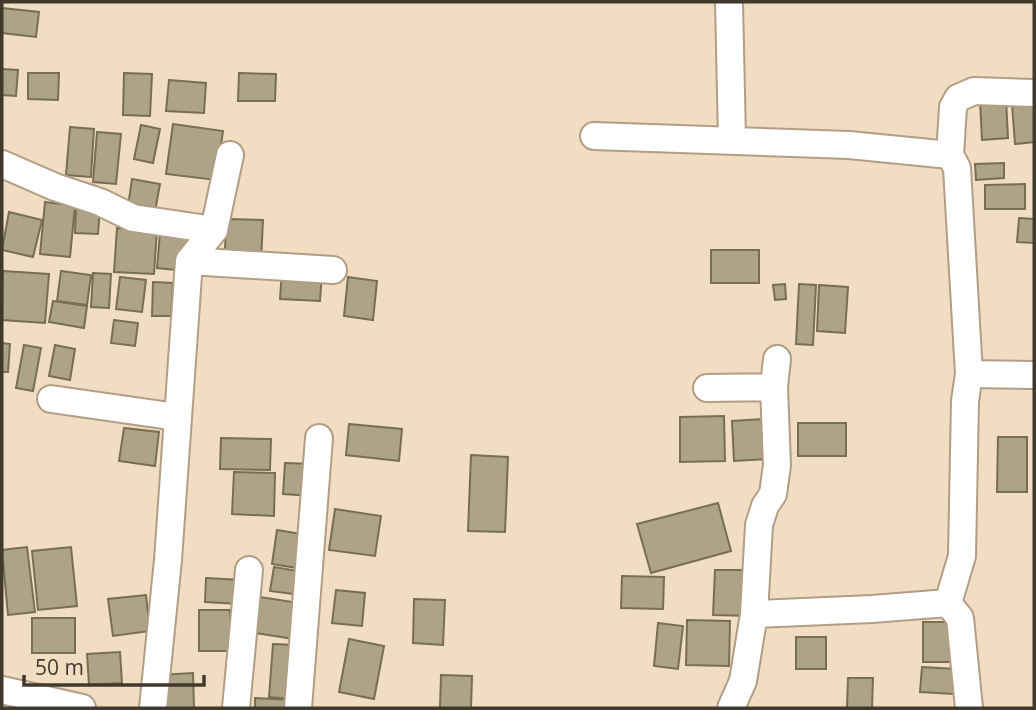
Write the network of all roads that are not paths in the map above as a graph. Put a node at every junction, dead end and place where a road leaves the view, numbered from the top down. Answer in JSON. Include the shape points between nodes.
{"nodes":[{"id":1,"x":721,"y":2,"type":"edge"},
{"id":2,"x":729,"y":2,"type":"edge"},
{"id":3,"x":1034,"y":93,"type":"edge"},
{"id":4,"x":594,"y":136,"type":"dead end"},
{"id":5,"x":732,"y":139,"type":"junction"},
{"id":6,"x":230,"y":155,"type":"dead end"},
{"id":7,"x":950,"y":155,"type":"junction"},
{"id":8,"x":2,"y":164,"type":"edge"},
{"id":9,"x":214,"y":230,"type":"junction"},
{"id":10,"x":189,"y":261,"type":"junction"},
{"id":11,"x":333,"y":270,"type":"dead end"},
{"id":12,"x":776,"y":359,"type":"dead end"},
{"id":13,"x":969,"y":374,"type":"junction"},
{"id":14,"x":1034,"y":375,"type":"edge"},
{"id":15,"x":774,"y":387,"type":"junction"},
{"id":16,"x":707,"y":388,"type":"dead end"},
{"id":17,"x":51,"y":399,"type":"dead end"},
{"id":18,"x":177,"y":417,"type":"junction"},
{"id":19,"x":318,"y":438,"type":"dead end"},
{"id":20,"x":249,"y":570,"type":"dead end"},
{"id":21,"x":948,"y":603,"type":"junction"},
{"id":22,"x":754,"y":614,"type":"junction"},
{"id":23,"x":2,"y":690,"type":"edge"},
{"id":24,"x":82,"y":708,"type":"edge"},
{"id":25,"x":153,"y":708,"type":"edge"},
{"id":26,"x":236,"y":708,"type":"edge"},
{"id":27,"x":298,"y":708,"type":"edge"},
{"id":28,"x":731,"y":708,"type":"edge"},
{"id":29,"x":969,"y":708,"type":"edge"}],
"edges":[{"from":1,"to":2,"type":"street"},
{"from":2,"to":5,"type":"street"},
{"from":3,"to":7,"type":"street","via":[[974,92],[958,98],[953,107]]},
{"from":4,"to":5,"type":"street"},
{"from":5,"to":7,"type":"street"},
{"from":6,"to":9,"type":"street"},
{"from":7,"to":13,"type":"street","via":[[960,182]]},
{"from":8,"to":9,"type":"street","via":[[132,218]]},
{"from":9,"to":10,"type":"street"},
{"from":10,"to":11,"type":"street"},
{"from":10,"to":18,"type":"street"},
{"from":12,"to":15,"type":"street"},
{"from":13,"to":14,"type":"street"},
{"from":13,"to":21,"type":"street","via":[[962,556]]},
{"from":15,"to":16,"type":"street"},
{"from":15,"to":22,"type":"street","via":[[776,466],[773,494],[760,525]]},
{"from":17,"to":18,"type":"street"},
{"from":18,"to":25,"type":"street"},
{"from":19,"to":27,"type":"street"},
{"from":20,"to":26,"type":"street"},
{"from":21,"to":22,"type":"street"},
{"from":21,"to":29,"type":"street","via":[[960,618]]},
{"from":22,"to":28,"type":"street","via":[[743,681]]},
{"from":23,"to":24,"type":"street"}]}
